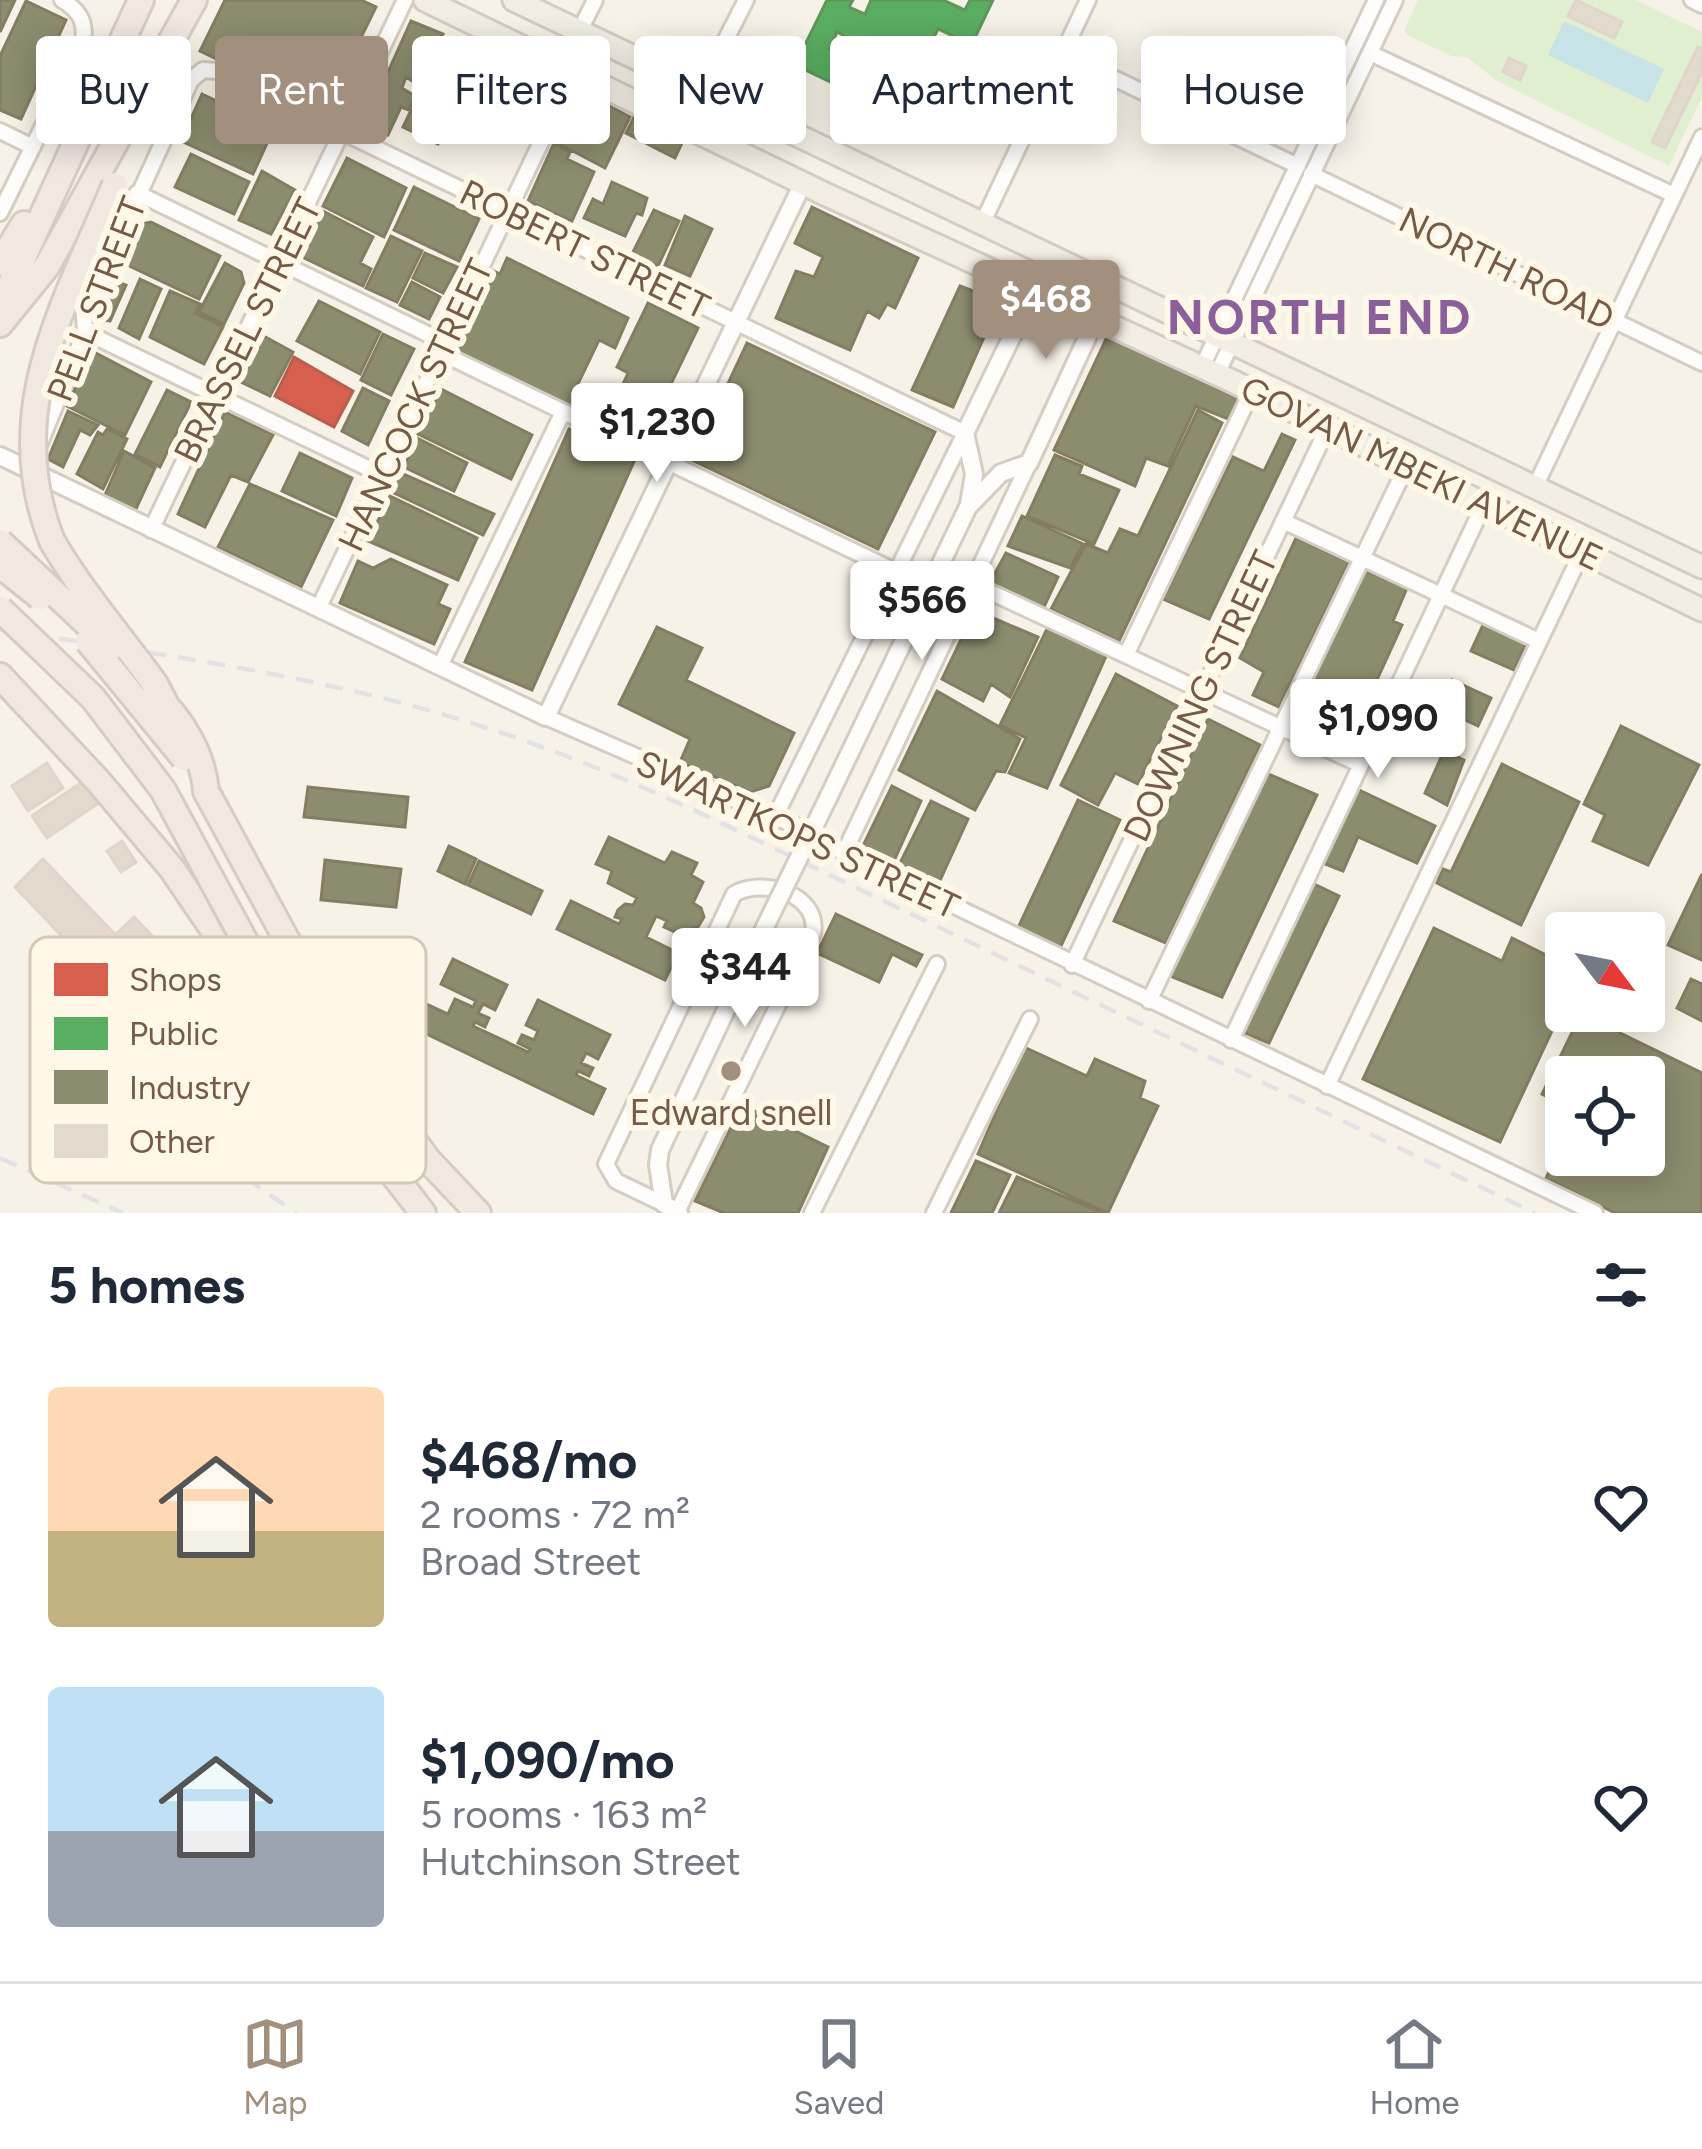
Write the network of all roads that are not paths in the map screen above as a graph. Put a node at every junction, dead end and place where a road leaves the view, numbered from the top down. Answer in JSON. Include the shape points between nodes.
{"nodes":[{"id":1,"x":62,"y":0,"type":"edge"},
{"id":2,"x":141,"y":0,"type":"edge"},
{"id":3,"x":194,"y":0,"type":"edge"},
{"id":4,"x":405,"y":0,"type":"edge"},
{"id":5,"x":425,"y":0,"type":"edge"},
{"id":6,"x":514,"y":0,"type":"edge"},
{"id":7,"x":595,"y":0,"type":"edge"},
{"id":8,"x":746,"y":0,"type":"edge"},
{"id":9,"x":1088,"y":0,"type":"edge"},
{"id":10,"x":1376,"y":0,"type":"edge"},
{"id":11,"x":1395,"y":0,"type":"edge"},
{"id":12,"x":1691,"y":0,"type":"edge"},
{"id":13,"x":1702,"y":5,"type":"edge"},
{"id":14,"x":579,"y":32,"type":"junction"},
{"id":15,"x":124,"y":36,"type":"edge"},
{"id":16,"x":388,"y":36,"type":"edge"},
{"id":17,"x":501,"y":36,"type":"edge"},
{"id":18,"x":727,"y":36,"type":"edge"},
{"id":19,"x":1071,"y":36,"type":"edge"},
{"id":20,"x":1370,"y":53,"type":"junction"},
{"id":21,"x":634,"y":57,"type":"edge"},
{"id":22,"x":203,"y":70,"type":"joint"},
{"id":23,"x":215,"y":70,"type":"edge"},
{"id":24,"x":1117,"y":80,"type":"edge"},
{"id":25,"x":610,"y":88,"type":"edge"},
{"id":26,"x":0,"y":131,"type":"edge"},
{"id":27,"x":1702,"y":137,"type":"edge"},
{"id":28,"x":806,"y":140,"type":"edge"},
{"id":29,"x":68,"y":144,"type":"edge"},
{"id":30,"x":73,"y":144,"type":"edge"},
{"id":31,"x":337,"y":144,"type":"edge"},
{"id":32,"x":365,"y":144,"type":"edge"},
{"id":33,"x":539,"y":144,"type":"edge"},
{"id":34,"x":1020,"y":144,"type":"edge"},
{"id":35,"x":33,"y":147,"type":"junction"},
{"id":36,"x":1305,"y":170,"type":"junction"},
{"id":37,"x":803,"y":183,"type":"junction"},
{"id":38,"x":116,"y":185,"type":"junction"},
{"id":39,"x":1674,"y":195,"type":"junction"},
{"id":40,"x":506,"y":211,"type":"junction"},
{"id":41,"x":0,"y":213,"type":"edge"},
{"id":42,"x":981,"y":226,"type":"junction"},
{"id":43,"x":1052,"y":256,"type":"junction"},
{"id":44,"x":0,"y":262,"type":"edge"},
{"id":45,"x":280,"y":262,"type":"junction"},
{"id":46,"x":1112,"y":284,"type":"junction"},
{"id":47,"x":1035,"y":292,"type":"junction"},
{"id":48,"x":0,"y":308,"type":"edge"},
{"id":49,"x":1615,"y":320,"type":"junction"},
{"id":50,"x":736,"y":321,"type":"junction"},
{"id":51,"x":1094,"y":321,"type":"junction"},
{"id":52,"x":0,"y":324,"type":"edge"},
{"id":53,"x":85,"y":332,"type":"junction"},
{"id":54,"x":1226,"y":338,"type":"junction"},
{"id":55,"x":443,"y":348,"type":"junction"},
{"id":56,"x":1702,"y":363,"type":"edge"},
{"id":57,"x":1209,"y":370,"type":"junction"},
{"id":58,"x":1252,"y":391,"type":"junction"},
{"id":59,"x":217,"y":394,"type":"junction"},
{"id":60,"x":563,"y":412,"type":"junction"},
{"id":61,"x":1328,"y":427,"type":"junction"},
{"id":62,"x":965,"y":433,"type":"junction"},
{"id":63,"x":0,"y":456,"type":"edge"},
{"id":64,"x":668,"y":463,"type":"junction"},
{"id":65,"x":1029,"y":463,"type":"junction"},
{"id":66,"x":1407,"y":465,"type":"junction"},
{"id":67,"x":28,"y":470,"type":"junction"},
{"id":68,"x":382,"y":475,"type":"junction"},
{"id":69,"x":1535,"y":487,"type":"junction"},
{"id":70,"x":1485,"y":502,"type":"junction"},
{"id":71,"x":968,"y":507,"type":"junction"},
{"id":72,"x":1283,"y":521,"type":"junction"},
{"id":73,"x":152,"y":530,"type":"junction"},
{"id":74,"x":0,"y":542,"type":"edge"},
{"id":75,"x":1582,"y":552,"type":"junction"},
{"id":76,"x":1362,"y":558,"type":"junction"},
{"id":77,"x":0,"y":565,"type":"edge"},
{"id":78,"x":1702,"y":567,"type":"edge"},
{"id":79,"x":895,"y":571,"type":"junction"},
{"id":80,"x":973,"y":584,"type":"junction"},
{"id":81,"x":1440,"y":596,"type":"junction"},
{"id":82,"x":0,"y":609,"type":"edge"},
{"id":83,"x":318,"y":609,"type":"junction"},
{"id":84,"x":1702,"y":610,"type":"edge"},
{"id":85,"x":1539,"y":640,"type":"junction"},
{"id":86,"x":1126,"y":656,"type":"junction"},
{"id":87,"x":440,"y":666,"type":"junction"},
{"id":88,"x":0,"y":676,"type":"edge"},
{"id":89,"x":1202,"y":691,"type":"junction"},
{"id":90,"x":166,"y":705,"type":"junction"},
{"id":91,"x":546,"y":717,"type":"junction"},
{"id":92,"x":1281,"y":728,"type":"junction"},
{"id":93,"x":1359,"y":764,"type":"junction"},
{"id":94,"x":206,"y":791,"type":"junction"},
{"id":95,"x":774,"y":819,"type":"junction"},
{"id":96,"x":844,"y":853,"type":"junction"},
{"id":97,"x":216,"y":937,"type":"edge"},
{"id":98,"x":243,"y":937,"type":"edge"},
{"id":99,"x":285,"y":937,"type":"edge"},
{"id":100,"x":937,"y":964,"type":"dead end"},
{"id":101,"x":1072,"y":965,"type":"junction"},
{"id":102,"x":1149,"y":1001,"type":"junction"},
{"id":103,"x":1030,"y":1019,"type":"dead end"},
{"id":104,"x":1232,"y":1040,"type":"junction"},
{"id":105,"x":1327,"y":1085,"type":"junction"},
{"id":106,"x":426,"y":1157,"type":"edge"},
{"id":107,"x":399,"y":1183,"type":"edge"},
{"id":108,"x":673,"y":1210,"type":"edge"},
{"id":109,"x":423,"y":1213,"type":"edge"},
{"id":110,"x":478,"y":1213,"type":"edge"},
{"id":111,"x":812,"y":1213,"type":"edge"},
{"id":112,"x":934,"y":1213,"type":"edge"},
{"id":113,"x":1595,"y":1213,"type":"edge"}],
"edges":[{"from":1,"to":35,"type":"street","via":[[86,32]]},
{"from":2,"to":15,"type":"highway"},
{"from":3,"to":38,"type":"highway"},
{"from":4,"to":16,"type":"street","name":"BRASSEL STREET"},
{"from":5,"to":17,"type":"main road","name":"GOVAN MBEKI AVENUE"},
{"from":6,"to":14,"type":"main road","name":"GOVAN MBEKI AVENUE"},
{"from":7,"to":14,"type":"street"},
{"from":8,"to":18,"type":"street"},
{"from":9,"to":19,"type":"street"},
{"from":10,"to":36,"type":"street"},
{"from":11,"to":20,"type":"street"},
{"from":12,"to":13,"type":"street"},
{"from":14,"to":21,"type":"main road","name":"GOVAN MBEKI AVENUE"},
{"from":20,"to":36,"type":"street"},
{"from":20,"to":39,"type":"street"},
{"from":22,"to":23,"type":"street","name":"ROBERT STREET"},
{"from":22,"to":38,"type":"street","name":"PELL STREET"},
{"from":24,"to":36,"type":"street","name":"NORTH ROAD"},
{"from":25,"to":37,"type":"main road","name":"GOVAN MBEKI AVENUE"},
{"from":26,"to":35,"type":"street"},
{"from":27,"to":39,"type":"street"},
{"from":28,"to":42,"type":"main road","name":"GOVAN MBEKI AVENUE"},
{"from":29,"to":44,"type":"highway"},
{"from":30,"to":48,"type":"highway"},
{"from":31,"to":45,"type":"street","name":"BRASSEL STREET"},
{"from":32,"to":40,"type":"street","name":"ROBERT STREET"},
{"from":33,"to":40,"type":"street","name":"HANCOCK STREET"},
{"from":34,"to":42,"type":"street"},
{"from":35,"to":41,"type":"street"},
{"from":36,"to":49,"type":"street","name":"NORTH ROAD"},
{"from":36,"to":54,"type":"street"},
{"from":37,"to":47,"type":"main road","name":"GOVAN MBEKI AVENUE"},
{"from":37,"to":50,"type":"street"},
{"from":38,"to":45,"type":"street"},
{"from":38,"to":52,"type":"highway"},
{"from":38,"to":53,"type":"street","name":"PELL STREET"},
{"from":38,"to":90,"type":"highway","bridge":true,"via":[[34,365],[22,419],[23,466],[53,543]]},
{"from":39,"to":49,"type":"street"},
{"from":40,"to":50,"type":"street","name":"ROBERT STREET"},
{"from":40,"to":55,"type":"street","name":"HANCOCK STREET"},
{"from":42,"to":43,"type":"main road","name":"GOVAN MBEKI AVENUE"},
{"from":43,"to":46,"type":"main road","name":"GOVAN MBEKI AVENUE"},
{"from":43,"to":47,"type":"street"},
{"from":45,"to":55,"type":"street"},
{"from":45,"to":59,"type":"street","name":"BRASSEL STREET"},
{"from":46,"to":51,"type":"street"},
{"from":46,"to":54,"type":"main road","name":"GOVAN MBEKI AVENUE"},
{"from":47,"to":51,"type":"main road","name":"GOVAN MBEKI AVENUE"},
{"from":47,"to":62,"type":"street"},
{"from":49,"to":56,"type":"street","name":"NORTH ROAD"},
{"from":49,"to":69,"type":"street"},
{"from":50,"to":62,"type":"street","name":"ROBERT STREET"},
{"from":50,"to":64,"type":"street"},
{"from":51,"to":57,"type":"main road","name":"GOVAN MBEKI AVENUE"},
{"from":51,"to":65,"type":"street"},
{"from":53,"to":59,"type":"street"},
{"from":53,"to":67,"type":"street","name":"PELL STREET"},
{"from":54,"to":57,"type":"street"},
{"from":54,"to":69,"type":"main road","name":"GOVAN MBEKI AVENUE"},
{"from":55,"to":60,"type":"street"},
{"from":55,"to":68,"type":"street","name":"HANCOCK STREET"},
{"from":57,"to":58,"type":"main road","name":"GOVAN MBEKI AVENUE"},
{"from":58,"to":61,"type":"main road","name":"GOVAN MBEKI AVENUE"},
{"from":58,"to":86,"type":"street"},
{"from":59,"to":68,"type":"street"},
{"from":59,"to":73,"type":"street","name":"BRASSEL STREET"},
{"from":60,"to":64,"type":"street"},
{"from":60,"to":87,"type":"street"},
{"from":61,"to":66,"type":"main road","name":"GOVAN MBEKI AVENUE"},
{"from":61,"to":72,"type":"street","name":"DOWNING STREET"},
{"from":62,"to":71,"type":"street","via":[[974,474]]},
{"from":62,"to":79,"type":"street"},
{"from":63,"to":67,"type":"street","name":"SWARTKOPS STREET"},
{"from":64,"to":79,"type":"street"},
{"from":64,"to":91,"type":"street"},
{"from":65,"to":71,"type":"street","via":[[1001,473]]},
{"from":65,"to":80,"type":"street"},
{"from":66,"to":70,"type":"main road","name":"GOVAN MBEKI AVENUE"},
{"from":66,"to":76,"type":"street"},
{"from":67,"to":73,"type":"street","name":"SWARTKOPS STREET"},
{"from":68,"to":83,"type":"street","name":"HANCOCK STREET"},
{"from":69,"to":78,"type":"main road","name":"GOVAN MBEKI AVENUE"},
{"from":70,"to":75,"type":"main road","name":"GOVAN MBEKI AVENUE"},
{"from":70,"to":81,"type":"street"},
{"from":71,"to":108,"type":"street","bridge":true,"via":[[660,1150]]},
{"from":72,"to":76,"type":"street"},
{"from":72,"to":89,"type":"street","name":"DOWNING STREET"},
{"from":73,"to":83,"type":"street","name":"SWARTKOPS STREET"},
{"from":74,"to":90,"type":"highway","bridge":true},
{"from":75,"to":84,"type":"main road","name":"GOVAN MBEKI AVENUE"},
{"from":75,"to":85,"type":"street"},
{"from":76,"to":81,"type":"street"},
{"from":76,"to":92,"type":"street"},
{"from":77,"to":94,"type":"highway","bridge":true,"via":[[96,650]]},
{"from":79,"to":95,"type":"street"},
{"from":80,"to":86,"type":"street"},
{"from":80,"to":96,"type":"street"},
{"from":81,"to":85,"type":"street"},
{"from":81,"to":93,"type":"street"},
{"from":82,"to":98,"type":"highway","bridge":true,"via":[[93,698],[163,790]]},
{"from":83,"to":87,"type":"street","name":"SWARTKOPS STREET"},
{"from":85,"to":105,"type":"street"},
{"from":86,"to":89,"type":"street"},
{"from":87,"to":91,"type":"street","name":"SWARTKOPS STREET"},
{"from":88,"to":97,"type":"highway","bridge":true,"via":[[151,842]]},
{"from":89,"to":92,"type":"street"},
{"from":89,"to":101,"type":"street","name":"DOWNING STREET"},
{"from":90,"to":94,"type":"highway","bridge":true,"via":[[201,762]]},
{"from":91,"to":95,"type":"street","name":"SWARTKOPS STREET"},
{"from":92,"to":93,"type":"street"},
{"from":92,"to":102,"type":"street"},
{"from":93,"to":104,"type":"street"},
{"from":94,"to":99,"type":"highway"},
{"from":95,"to":96,"type":"street","name":"SWARTKOPS STREET"},
{"from":96,"to":101,"type":"street","name":"SWARTKOPS STREET"},
{"from":100,"to":111,"type":"street"},
{"from":101,"to":102,"type":"street","name":"SWARTKOPS STREET"},
{"from":102,"to":104,"type":"street","name":"SWARTKOPS STREET"},
{"from":103,"to":112,"type":"street"},
{"from":104,"to":105,"type":"street","name":"SWARTKOPS STREET"},
{"from":105,"to":113,"type":"street","name":"SWARTKOPS STREET"},
{"from":106,"to":110,"type":"highway"},
{"from":107,"to":109,"type":"highway"},
{"from":108,"to":108,"type":"street","via":[[616,1181],[606,1164],[734,894],[773,888],[807,906],[815,926]]}]}
